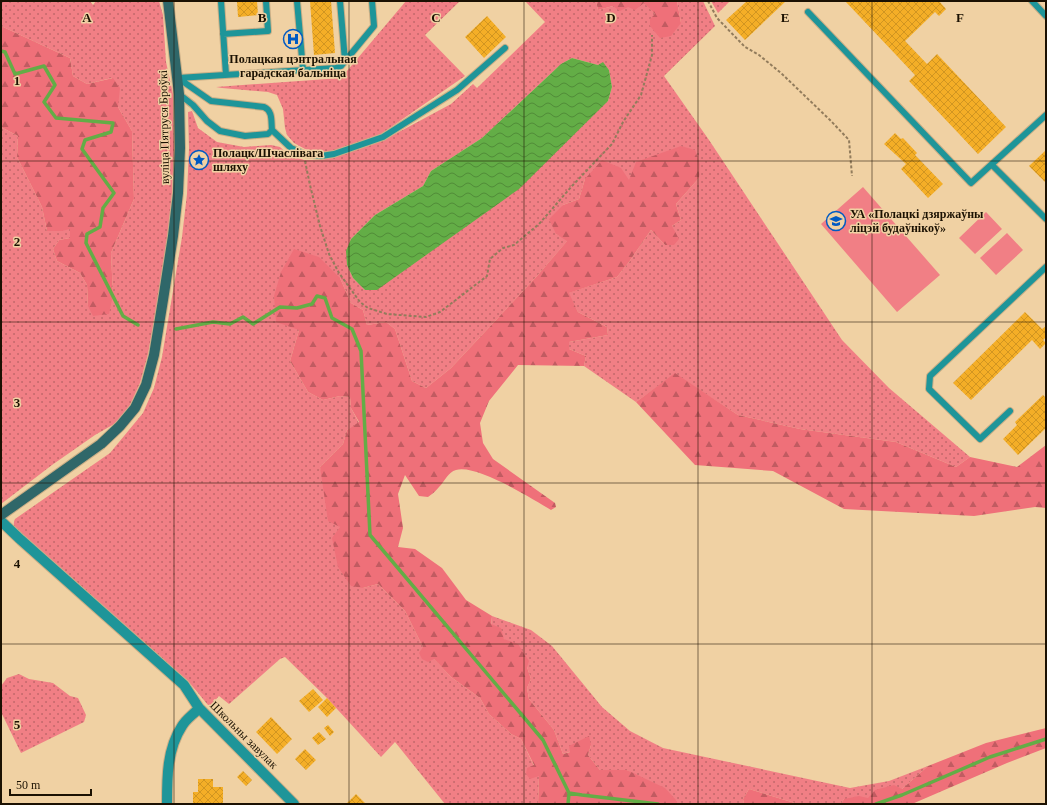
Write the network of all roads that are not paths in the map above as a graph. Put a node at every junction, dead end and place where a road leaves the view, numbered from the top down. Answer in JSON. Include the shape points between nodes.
{"nodes":[{"id":1,"x":168,"y":1,"type":"edge"},
{"id":2,"x":221,"y":1,"type":"edge"},
{"id":3,"x":266,"y":1,"type":"edge"},
{"id":4,"x":297,"y":1,"type":"edge"},
{"id":5,"x":340,"y":1,"type":"edge"},
{"id":6,"x":372,"y":1,"type":"edge"},
{"id":7,"x":1032,"y":1,"type":"edge"},
{"id":8,"x":808,"y":12,"type":"dead end"},
{"id":9,"x":1046,"y":16,"type":"edge"},
{"id":10,"x":223,"y":34,"type":"junction"},
{"id":11,"x":505,"y":48,"type":"dead end"},
{"id":12,"x":345,"y":61,"type":"junction"},
{"id":13,"x":303,"y":70,"type":"junction"},
{"id":14,"x":226,"y":75,"type":"junction"},
{"id":15,"x":178,"y":78,"type":"junction"},
{"id":16,"x":179,"y":94,"type":"junction"},
{"id":17,"x":1046,"y":115,"type":"edge"},
{"id":18,"x":272,"y":130,"type":"junction"},
{"id":19,"x":992,"y":165,"type":"junction"},
{"id":20,"x":1046,"y":219,"type":"edge"},
{"id":21,"x":1046,"y":267,"type":"edge"},
{"id":22,"x":1010,"y":411,"type":"dead end"},
{"id":23,"x":1,"y":515,"type":"edge"},
{"id":24,"x":1,"y":521,"type":"edge"},
{"id":25,"x":199,"y":708,"type":"junction"},
{"id":26,"x":167,"y":804,"type":"edge"},
{"id":27,"x":294,"y":804,"type":"edge"}],
"edges":[{"from":1,"to":15,"type":"main road","name":"вуліца Пятруся Броўкі"},
{"from":2,"to":10,"type":"lane"},
{"from":3,"to":10,"type":"lane","via":[[268,31]]},
{"from":4,"to":13,"type":"lane"},
{"from":5,"to":12,"type":"lane"},
{"from":6,"to":12,"type":"lane","via":[[374,26]]},
{"from":7,"to":9,"type":"lane"},
{"from":8,"to":19,"type":"lane","via":[[971,182]]},
{"from":10,"to":14,"type":"lane"},
{"from":11,"to":18,"type":"lane","via":[[457,90],[383,137],[321,156],[304,154],[291,148]]},
{"from":12,"to":13,"type":"lane","via":[[336,68]]},
{"from":13,"to":14,"type":"lane"},
{"from":14,"to":15,"type":"lane"},
{"from":15,"to":16,"type":"main road","name":"вуліца Пятруся Броўкі"},
{"from":15,"to":18,"type":"lane","via":[[211,101],[268,109],[271,113]]},
{"from":16,"to":18,"type":"lane","via":[[220,131],[245,136],[268,134]]},
{"from":16,"to":23,"type":"main road","name":"вуліца Пятруся Броўкі","via":[[178,193],[154,355],[146,385],[135,408],[101,444]]},
{"from":17,"to":19,"type":"lane"},
{"from":19,"to":20,"type":"lane"},
{"from":21,"to":22,"type":"lane","via":[[930,376],[929,389],[980,439]]},
{"from":24,"to":25,"type":"street","via":[[184,685]]},
{"from":25,"to":26,"type":"street","name":"Школьны завулак","via":[[183,725],[175,739],[167,772]]},
{"from":25,"to":27,"type":"street","name":"Школьны завулак"}]}
